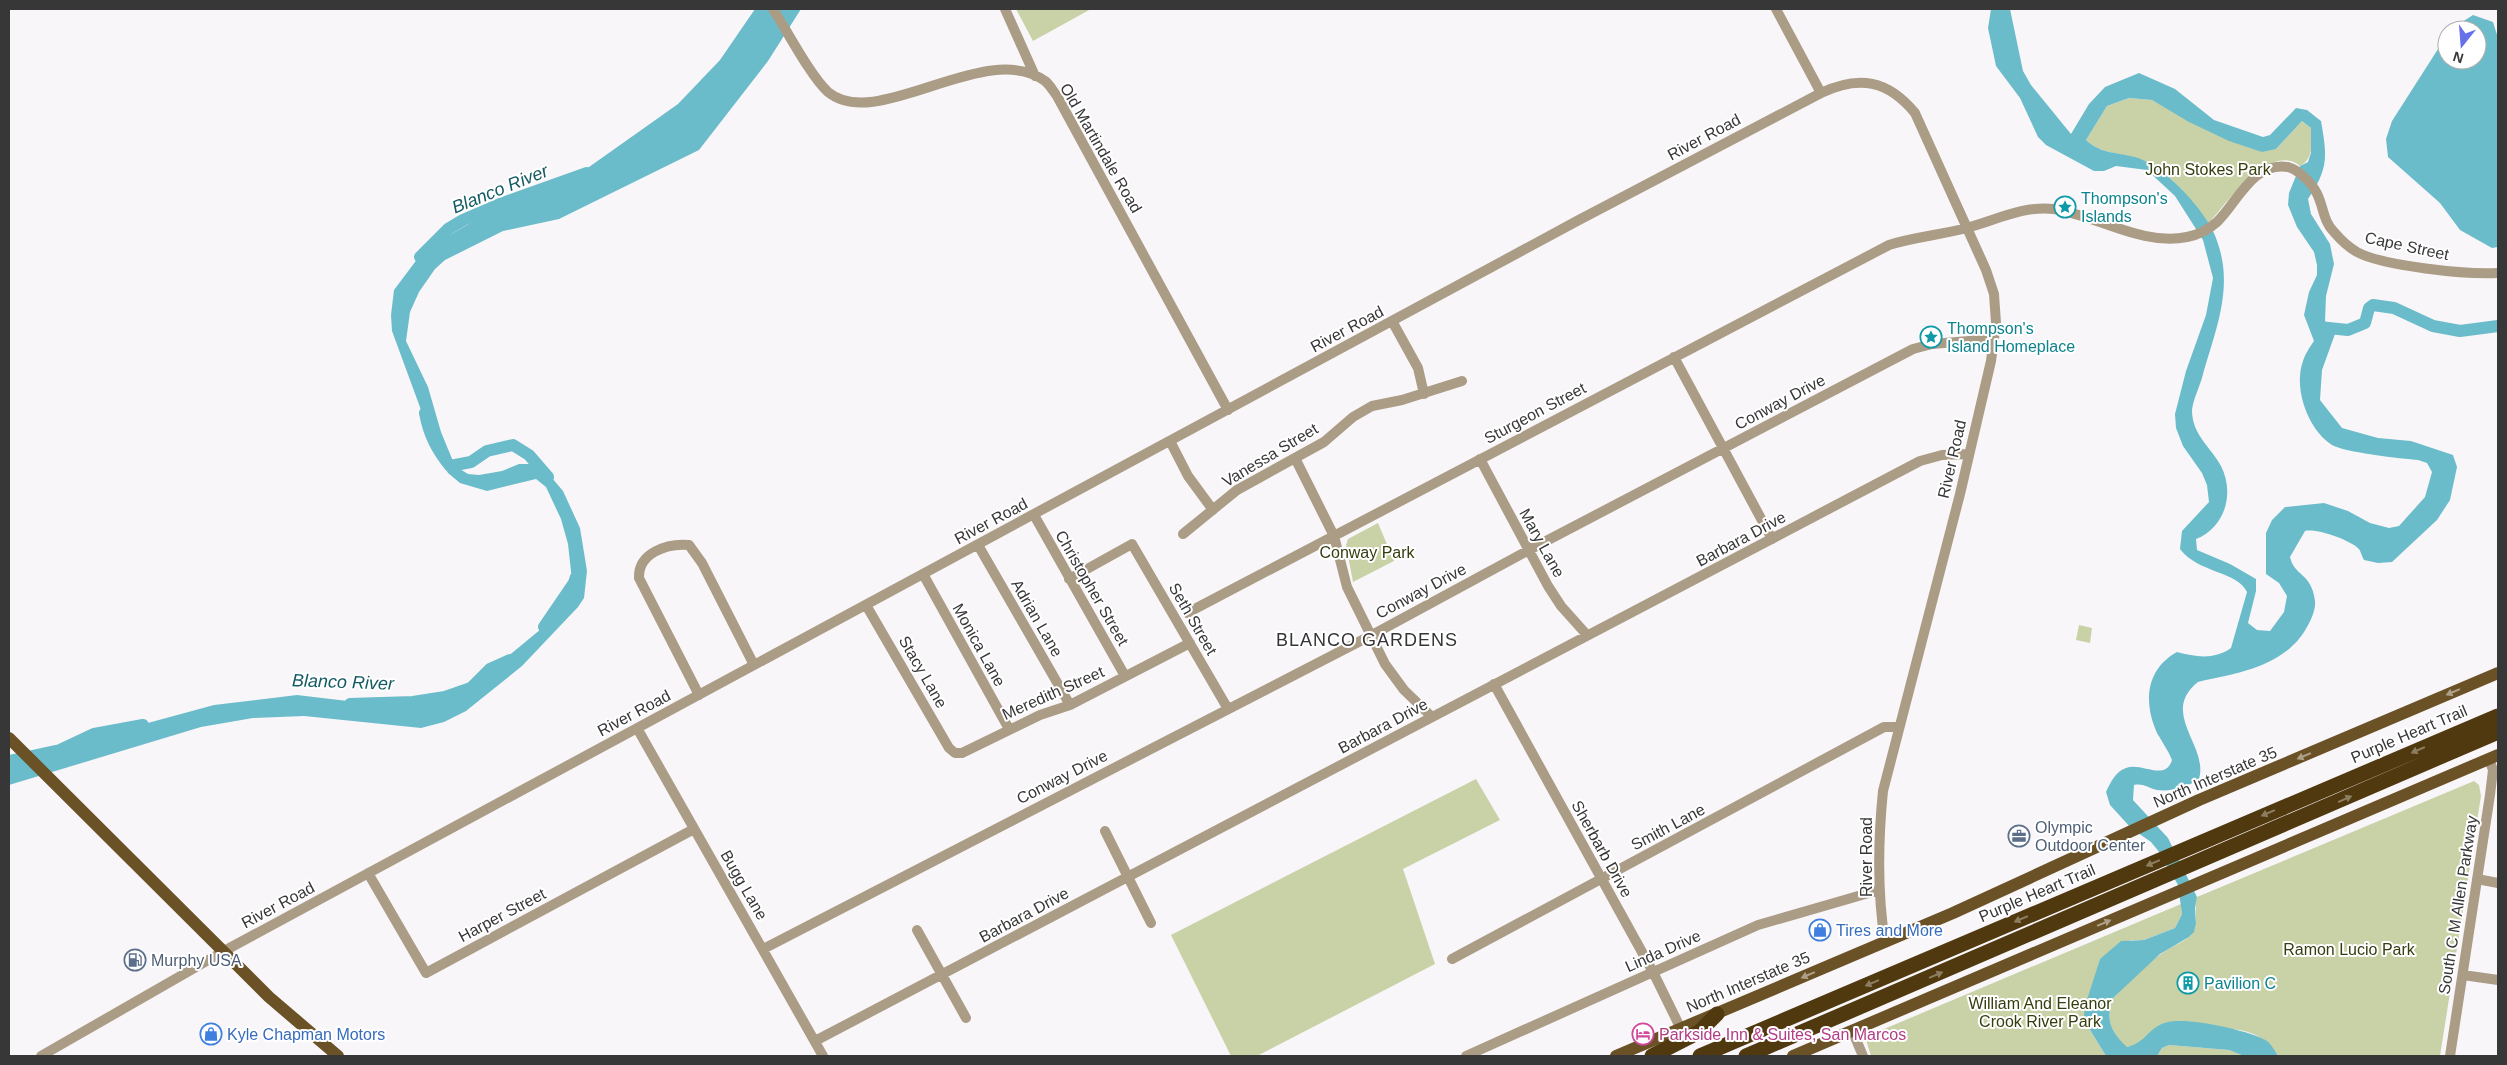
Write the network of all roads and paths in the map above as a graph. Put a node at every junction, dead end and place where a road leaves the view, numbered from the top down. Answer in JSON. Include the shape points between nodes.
{"nodes":[{"id":1,"x":773,"y":9,"type":"edge"},
{"id":2,"x":1005,"y":9,"type":"edge"},
{"id":3,"x":1776,"y":9,"type":"edge"},
{"id":4,"x":1035,"y":76,"type":"junction"},
{"id":5,"x":1821,"y":93,"type":"junction"},
{"id":6,"x":1968,"y":228,"type":"junction"},
{"id":7,"x":1898,"y":242,"type":"joint"},
{"id":8,"x":2498,"y":273,"type":"edge"},
{"id":9,"x":1392,"y":321,"type":"junction"},
{"id":10,"x":1994,"y":339,"type":"junction"},
{"id":11,"x":1674,"y":357,"type":"junction"},
{"id":12,"x":1462,"y":381,"type":"dead end"},
{"id":13,"x":1424,"y":394,"type":"junction"},
{"id":14,"x":1228,"y":410,"type":"junction"},
{"id":15,"x":1170,"y":441,"type":"junction"},
{"id":16,"x":1724,"y":449,"type":"junction"},
{"id":17,"x":1969,"y":454,"type":"junction"},
{"id":18,"x":1295,"y":458,"type":"junction"},
{"id":19,"x":1480,"y":459,"type":"junction"},
{"id":20,"x":1213,"y":510,"type":"junction"},
{"id":21,"x":1034,"y":515,"type":"junction"},
{"id":22,"x":1183,"y":534,"type":"dead end"},
{"id":23,"x":1334,"y":536,"type":"junction"},
{"id":24,"x":1772,"y":539,"type":"junction"},
{"id":25,"x":978,"y":545,"type":"junction"},
{"id":26,"x":1529,"y":550,"type":"junction"},
{"id":27,"x":923,"y":574,"type":"junction"},
{"id":28,"x":1070,"y":579,"type":"junction"},
{"id":29,"x":866,"y":605,"type":"junction"},
{"id":30,"x":1187,"y":613,"type":"dead end"},
{"id":31,"x":1372,"y":635,"type":"junction"},
{"id":32,"x":1587,"y":636,"type":"junction"},
{"id":33,"x":1190,"y":643,"type":"junction"},
{"id":34,"x":754,"y":665,"type":"junction"},
{"id":35,"x":2498,"y":673,"type":"edge"},
{"id":36,"x":1125,"y":676,"type":"junction"},
{"id":37,"x":1494,"y":684,"type":"junction"},
{"id":38,"x":699,"y":695,"type":"junction"},
{"id":39,"x":1070,"y":705,"type":"junction"},
{"id":40,"x":1228,"y":708,"type":"junction"},
{"id":41,"x":2497,"y":716,"type":"edge"},
{"id":42,"x":1432,"y":717,"type":"junction"},
{"id":43,"x":1898,"y":727,"type":"junction"},
{"id":44,"x":637,"y":728,"type":"junction"},
{"id":45,"x":1008,"y":729,"type":"junction"},
{"id":46,"x":2498,"y":732,"type":"edge"},
{"id":47,"x":9,"y":738,"type":"edge"},
{"id":48,"x":955,"y":753,"type":"joint"},
{"id":49,"x":2494,"y":757,"type":"edge"},
{"id":50,"x":694,"y":829,"type":"junction"},
{"id":51,"x":1105,"y":831,"type":"dead end"},
{"id":52,"x":368,"y":874,"type":"junction"},
{"id":53,"x":1128,"y":877,"type":"junction"},
{"id":54,"x":1602,"y":879,"type":"junction"},
{"id":55,"x":2477,"y":879,"type":"junction"},
{"id":56,"x":2498,"y":883,"type":"edge"},
{"id":57,"x":1880,"y":890,"type":"junction"},
{"id":58,"x":1151,"y":924,"type":"dead end"},
{"id":59,"x":917,"y":930,"type":"dead end"},
{"id":60,"x":1885,"y":942,"type":"junction"},
{"id":61,"x":763,"y":949,"type":"junction"},
{"id":62,"x":224,"y":951,"type":"junction"},
{"id":63,"x":1452,"y":959,"type":"dead end"},
{"id":64,"x":1653,"y":972,"type":"junction"},
{"id":65,"x":942,"y":974,"type":"junction"},
{"id":66,"x":2463,"y":975,"type":"junction"},
{"id":67,"x":2498,"y":980,"type":"edge"},
{"id":68,"x":1717,"y":1014,"type":"junction"},
{"id":69,"x":966,"y":1018,"type":"dead end"},
{"id":70,"x":1681,"y":1029,"type":"junction"},
{"id":71,"x":1852,"y":1030,"type":"junction"},
{"id":72,"x":815,"y":1041,"type":"junction"},
{"id":73,"x":41,"y":1056,"type":"edge"},
{"id":74,"x":338,"y":1056,"type":"edge"},
{"id":75,"x":823,"y":1056,"type":"edge"},
{"id":76,"x":1466,"y":1056,"type":"edge"},
{"id":77,"x":1616,"y":1056,"type":"edge"},
{"id":78,"x":1652,"y":1056,"type":"edge"},
{"id":79,"x":1700,"y":1056,"type":"edge"},
{"id":80,"x":1746,"y":1056,"type":"edge"},
{"id":81,"x":1793,"y":1056,"type":"edge"},
{"id":82,"x":1863,"y":1056,"type":"edge"},
{"id":83,"x":2450,"y":1056,"type":"edge"}],
"edges":[{"from":1,"to":4,"type":"street","name":"Old Martindale Road","via":[[828,92],[842,100],[876,101],[985,72],[1004,70]]},
{"from":2,"to":4,"type":"street"},
{"from":3,"to":5,"type":"street"},
{"from":4,"to":14,"type":"street","name":"Old Martindale Road","via":[[1046,82],[1057,96]]},
{"from":5,"to":6,"type":"street","name":"River Road","via":[[1852,82],[1869,83],[1882,86],[1906,102],[1915,113]]},
{"from":5,"to":9,"type":"street","name":"River Road"},
{"from":6,"to":7,"type":"street","name":"Cape Street"},
{"from":6,"to":8,"type":"street","name":"Cape Street","via":[[2011,214],[2042,209],[2152,236],[2175,238],[2197,234],[2213,225],[2253,179],[2276,168],[2287,167],[2296,170],[2318,192],[2332,230],[2358,253],[2436,270]]},
{"from":6,"to":10,"type":"street","name":"River Road","via":[[1994,294]]},
{"from":7,"to":11,"type":"street","name":"Sturgeon Street"},
{"from":9,"to":13,"type":"street","via":[[1418,368]]},
{"from":9,"to":14,"type":"street","name":"River Road"},
{"from":10,"to":16,"type":"street","name":"Conway Drive","via":[[1932,344],[1912,350]]},
{"from":10,"to":17,"type":"street","name":"River Road"},
{"from":11,"to":16,"type":"street"},
{"from":11,"to":19,"type":"street","name":"Sturgeon Street"},
{"from":12,"to":13,"type":"street","name":"Vanessa Street"},
{"from":13,"to":18,"type":"street","name":"Vanessa Street","via":[[1372,406],[1353,417],[1324,442]]},
{"from":14,"to":15,"type":"street","name":"River Road"},
{"from":15,"to":20,"type":"street","via":[[1188,476]]},
{"from":15,"to":21,"type":"street","name":"River Road"},
{"from":16,"to":24,"type":"street"},
{"from":16,"to":26,"type":"street","name":"Conway Drive"},
{"from":17,"to":24,"type":"street","name":"Barbara Drive","via":[[1942,455],[1920,461]]},
{"from":17,"to":43,"type":"street","name":"River Road"},
{"from":18,"to":20,"type":"street","name":"Vanessa Street","via":[[1252,480]]},
{"from":18,"to":23,"type":"street"},
{"from":19,"to":23,"type":"street","name":"Sturgeon Street"},
{"from":19,"to":26,"type":"street","name":"Mary Lane"},
{"from":20,"to":22,"type":"street","name":"Vanessa Street"},
{"from":21,"to":25,"type":"street","name":"River Road"},
{"from":21,"to":28,"type":"street","name":"Christopher Street"},
{"from":23,"to":30,"type":"street","name":"Sturgeon Street"},
{"from":23,"to":31,"type":"street","via":[[1346,587]]},
{"from":24,"to":32,"type":"street","name":"Barbara Drive"},
{"from":25,"to":27,"type":"street","name":"River Road"},
{"from":25,"to":39,"type":"street","name":"Adrian Lane"},
{"from":26,"to":31,"type":"street","name":"Conway Drive"},
{"from":26,"to":32,"type":"street","name":"Mary Lane","via":[[1561,606]]},
{"from":27,"to":29,"type":"street","name":"River Road"},
{"from":27,"to":45,"type":"street","name":"Monica Lane"},
{"from":28,"to":33,"type":"street","name":"Seth Street","via":[[1132,544]]},
{"from":28,"to":36,"type":"street","name":"Christopher Street"},
{"from":29,"to":34,"type":"street","name":"River Road"},
{"from":29,"to":48,"type":"street","name":"Stacy Lane","via":[[949,748]]},
{"from":31,"to":40,"type":"street","name":"Conway Drive"},
{"from":31,"to":42,"type":"street","via":[[1394,678]]},
{"from":32,"to":37,"type":"street","name":"Barbara Drive"},
{"from":33,"to":36,"type":"street","name":"Meredith Street"},
{"from":33,"to":40,"type":"street","name":"Seth Street"},
{"from":34,"to":38,"type":"street","name":"River Road"},
{"from":34,"to":38,"type":"street","via":[[702,563],[689,545],[677,544],[657,550],[643,561],[638,570],[639,578]]},
{"from":35,"to":60,"type":"main road","name":"North Interstate 35","one_way":true,"via":[[2199,800]]},
{"from":36,"to":39,"type":"street","name":"Meredith Street"},
{"from":37,"to":42,"type":"street","name":"Barbara Drive"},
{"from":37,"to":54,"type":"street","name":"Sherbarb Drive"},
{"from":38,"to":44,"type":"street","name":"River Road"},
{"from":39,"to":45,"type":"street","name":"Meredith Street"},
{"from":40,"to":61,"type":"street","name":"Conway Drive"},
{"from":41,"to":79,"type":"highway","name":"Purple Heart Trail","one_way":true},
{"from":42,"to":53,"type":"street","name":"Barbara Drive"},
{"from":43,"to":54,"type":"street","name":"Smith Lane","via":[[1884,728]]},
{"from":43,"to":57,"type":"street","name":"River Road","via":[[1883,791]]},
{"from":44,"to":50,"type":"street","name":"Bugg Lane"},
{"from":44,"to":52,"type":"street","name":"River Road"},
{"from":45,"to":48,"type":"street","name":"Meredith Street","via":[[962,753]]},
{"from":80,"to":46,"type":"highway","name":"Purple Heart Trail","one_way":true},
{"from":47,"to":62,"type":"main road"},
{"from":49,"to":55,"type":"street","name":"South C M Allen Parkway"},
{"from":71,"to":49,"type":"main road","one_way":true},
{"from":50,"to":52,"type":"street","name":"Harper Street","via":[[426,973]]},
{"from":50,"to":61,"type":"street","name":"Bugg Lane"},
{"from":51,"to":53,"type":"street"},
{"from":52,"to":62,"type":"street","name":"River Road"},
{"from":53,"to":58,"type":"street"},
{"from":53,"to":65,"type":"street","name":"Barbara Drive"},
{"from":54,"to":63,"type":"street","name":"Smith Lane"},
{"from":54,"to":64,"type":"street","name":"Sherbarb Drive"},
{"from":55,"to":56,"type":"street"},
{"from":55,"to":66,"type":"street","name":"South C M Allen Parkway"},
{"from":57,"to":60,"type":"street","name":"River Road"},
{"from":57,"to":64,"type":"street","name":"Linda Drive","via":[[1758,925]]},
{"from":59,"to":65,"type":"street"},
{"from":60,"to":68,"type":"main road","name":"North Interstate 35","one_way":true},
{"from":61,"to":72,"type":"street","name":"Bugg Lane"},
{"from":62,"to":73,"type":"street","name":"River Road"},
{"from":62,"to":74,"type":"main road","via":[[269,997]]},
{"from":64,"to":70,"type":"street","name":"Sherbarb Drive"},
{"from":64,"to":76,"type":"street","name":"Linda Drive"},
{"from":65,"to":69,"type":"street"},
{"from":65,"to":72,"type":"street","name":"Barbara Drive"},
{"from":66,"to":67,"type":"street"},
{"from":66,"to":83,"type":"street","name":"South C M Allen Parkway"},
{"from":68,"to":70,"type":"main road","name":"North Interstate 35"},
{"from":68,"to":78,"type":"highway","via":[[1699,1032]]},
{"from":70,"to":77,"type":"main road","name":"North Interstate 35"},
{"from":71,"to":81,"type":"main road"},
{"from":71,"to":82,"type":"street"},
{"from":72,"to":75,"type":"street","name":"Bugg Lane"}]}
